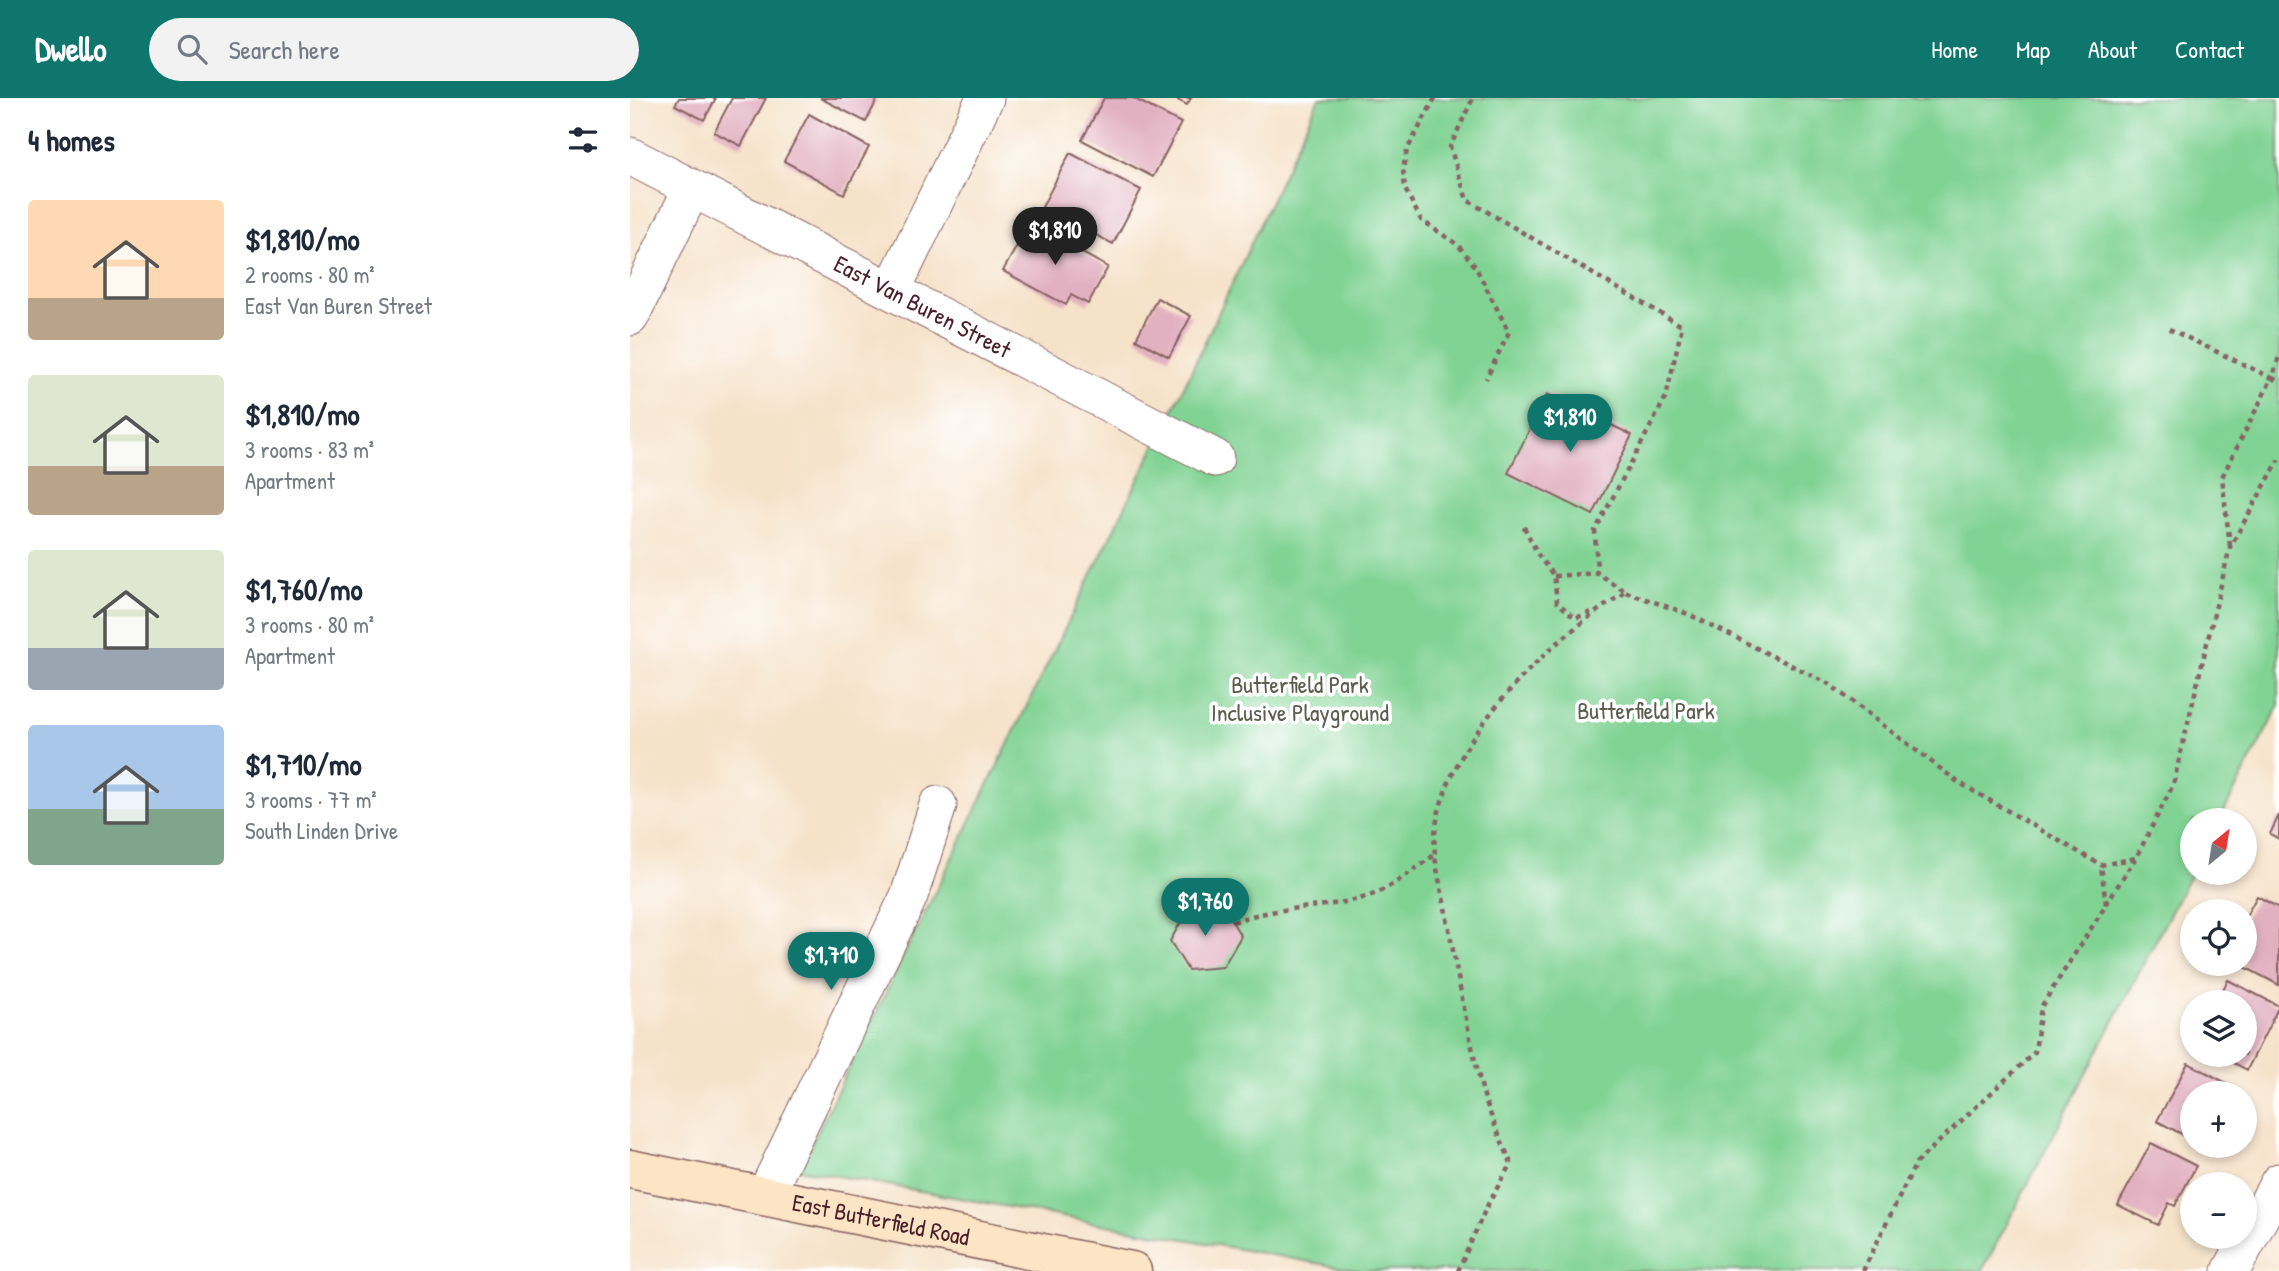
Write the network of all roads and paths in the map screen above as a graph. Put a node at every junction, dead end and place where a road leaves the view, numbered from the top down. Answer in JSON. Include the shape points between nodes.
{"nodes":[{"id":1,"x":985,"y":98,"type":"edge"},
{"id":2,"x":1435,"y":98,"type":"edge"},
{"id":3,"x":1473,"y":98,"type":"edge"},
{"id":4,"x":630,"y":156,"type":"edge"},
{"id":5,"x":692,"y":188,"type":"junction"},
{"id":6,"x":892,"y":290,"type":"junction"},
{"id":7,"x":630,"y":317,"type":"edge"},
{"id":8,"x":2169,"y":329,"type":"dead end"},
{"id":9,"x":2279,"y":357,"type":"edge"},
{"id":10,"x":1486,"y":379,"type":"dead end"},
{"id":11,"x":2272,"y":379,"type":"junction"},
{"id":12,"x":2279,"y":381,"type":"edge"},
{"id":13,"x":1215,"y":458,"type":"dead end"},
{"id":14,"x":2279,"y":460,"type":"edge"},
{"id":15,"x":1524,"y":527,"type":"dead end"},
{"id":16,"x":2230,"y":547,"type":"junction"},
{"id":17,"x":1597,"y":573,"type":"junction"},
{"id":18,"x":1554,"y":576,"type":"junction"},
{"id":19,"x":1626,"y":592,"type":"junction"},
{"id":20,"x":1594,"y":611,"type":"junction"},
{"id":21,"x":938,"y":805,"type":"dead end"},
{"id":22,"x":1436,"y":855,"type":"junction"},
{"id":23,"x":2136,"y":858,"type":"junction"},
{"id":24,"x":2101,"y":865,"type":"junction"},
{"id":25,"x":2106,"y":905,"type":"junction"},
{"id":26,"x":1233,"y":922,"type":"dead end"},
{"id":27,"x":630,"y":1169,"type":"edge"},
{"id":28,"x":2279,"y":1182,"type":"edge"},
{"id":29,"x":765,"y":1196,"type":"junction"},
{"id":30,"x":1132,"y":1271,"type":"edge"},
{"id":31,"x":1458,"y":1271,"type":"edge"},
{"id":32,"x":1863,"y":1271,"type":"edge"},
{"id":33,"x":2231,"y":1271,"type":"edge"}],
"edges":[{"from":1,"to":6,"type":"street"},
{"from":2,"to":10,"type":"path","via":[[1407,150],[1405,189],[1421,219],[1458,245],[1475,266],[1509,332]]},
{"from":3,"to":17,"type":"path","via":[[1450,147],[1467,200],[1682,326],[1666,397],[1595,531]]},
{"from":4,"to":5,"type":"street","name":"East Van Buren Street"},
{"from":5,"to":6,"type":"street","name":"East Van Buren Street"},
{"from":5,"to":7,"type":"street"},
{"from":6,"to":13,"type":"street","name":"East Van Buren Street"},
{"from":8,"to":11,"type":"path"},
{"from":9,"to":11,"type":"path"},
{"from":11,"to":12,"type":"path"},
{"from":11,"to":16,"type":"path","via":[[2222,477]]},
{"from":14,"to":16,"type":"path"},
{"from":15,"to":18,"type":"path"},
{"from":16,"to":23,"type":"path","via":[[2173,785]]},
{"from":17,"to":18,"type":"path"},
{"from":17,"to":19,"type":"path"},
{"from":18,"to":20,"type":"path","via":[[1557,602],[1575,618]]},
{"from":19,"to":20,"type":"path"},
{"from":19,"to":24,"type":"path","via":[[1688,614],[1829,684],[1958,782]]},
{"from":20,"to":22,"type":"path","via":[[1517,682],[1487,717],[1440,807],[1434,835]]},
{"from":21,"to":29,"type":"street","via":[[909,896]]},
{"from":22,"to":26,"type":"path","via":[[1370,895],[1273,909]]},
{"from":22,"to":31,"type":"path","via":[[1483,1091],[1511,1163]]},
{"from":23,"to":24,"type":"path"},
{"from":23,"to":25,"type":"path"},
{"from":24,"to":25,"type":"path"},
{"from":25,"to":32,"type":"path","via":[[2041,1007],[2035,1052],[1916,1163]]},
{"from":27,"to":29,"type":"main road","name":"East Butterfield Road"},
{"from":28,"to":33,"type":"street"},
{"from":29,"to":30,"type":"main road","name":"East Butterfield Road"}]}
